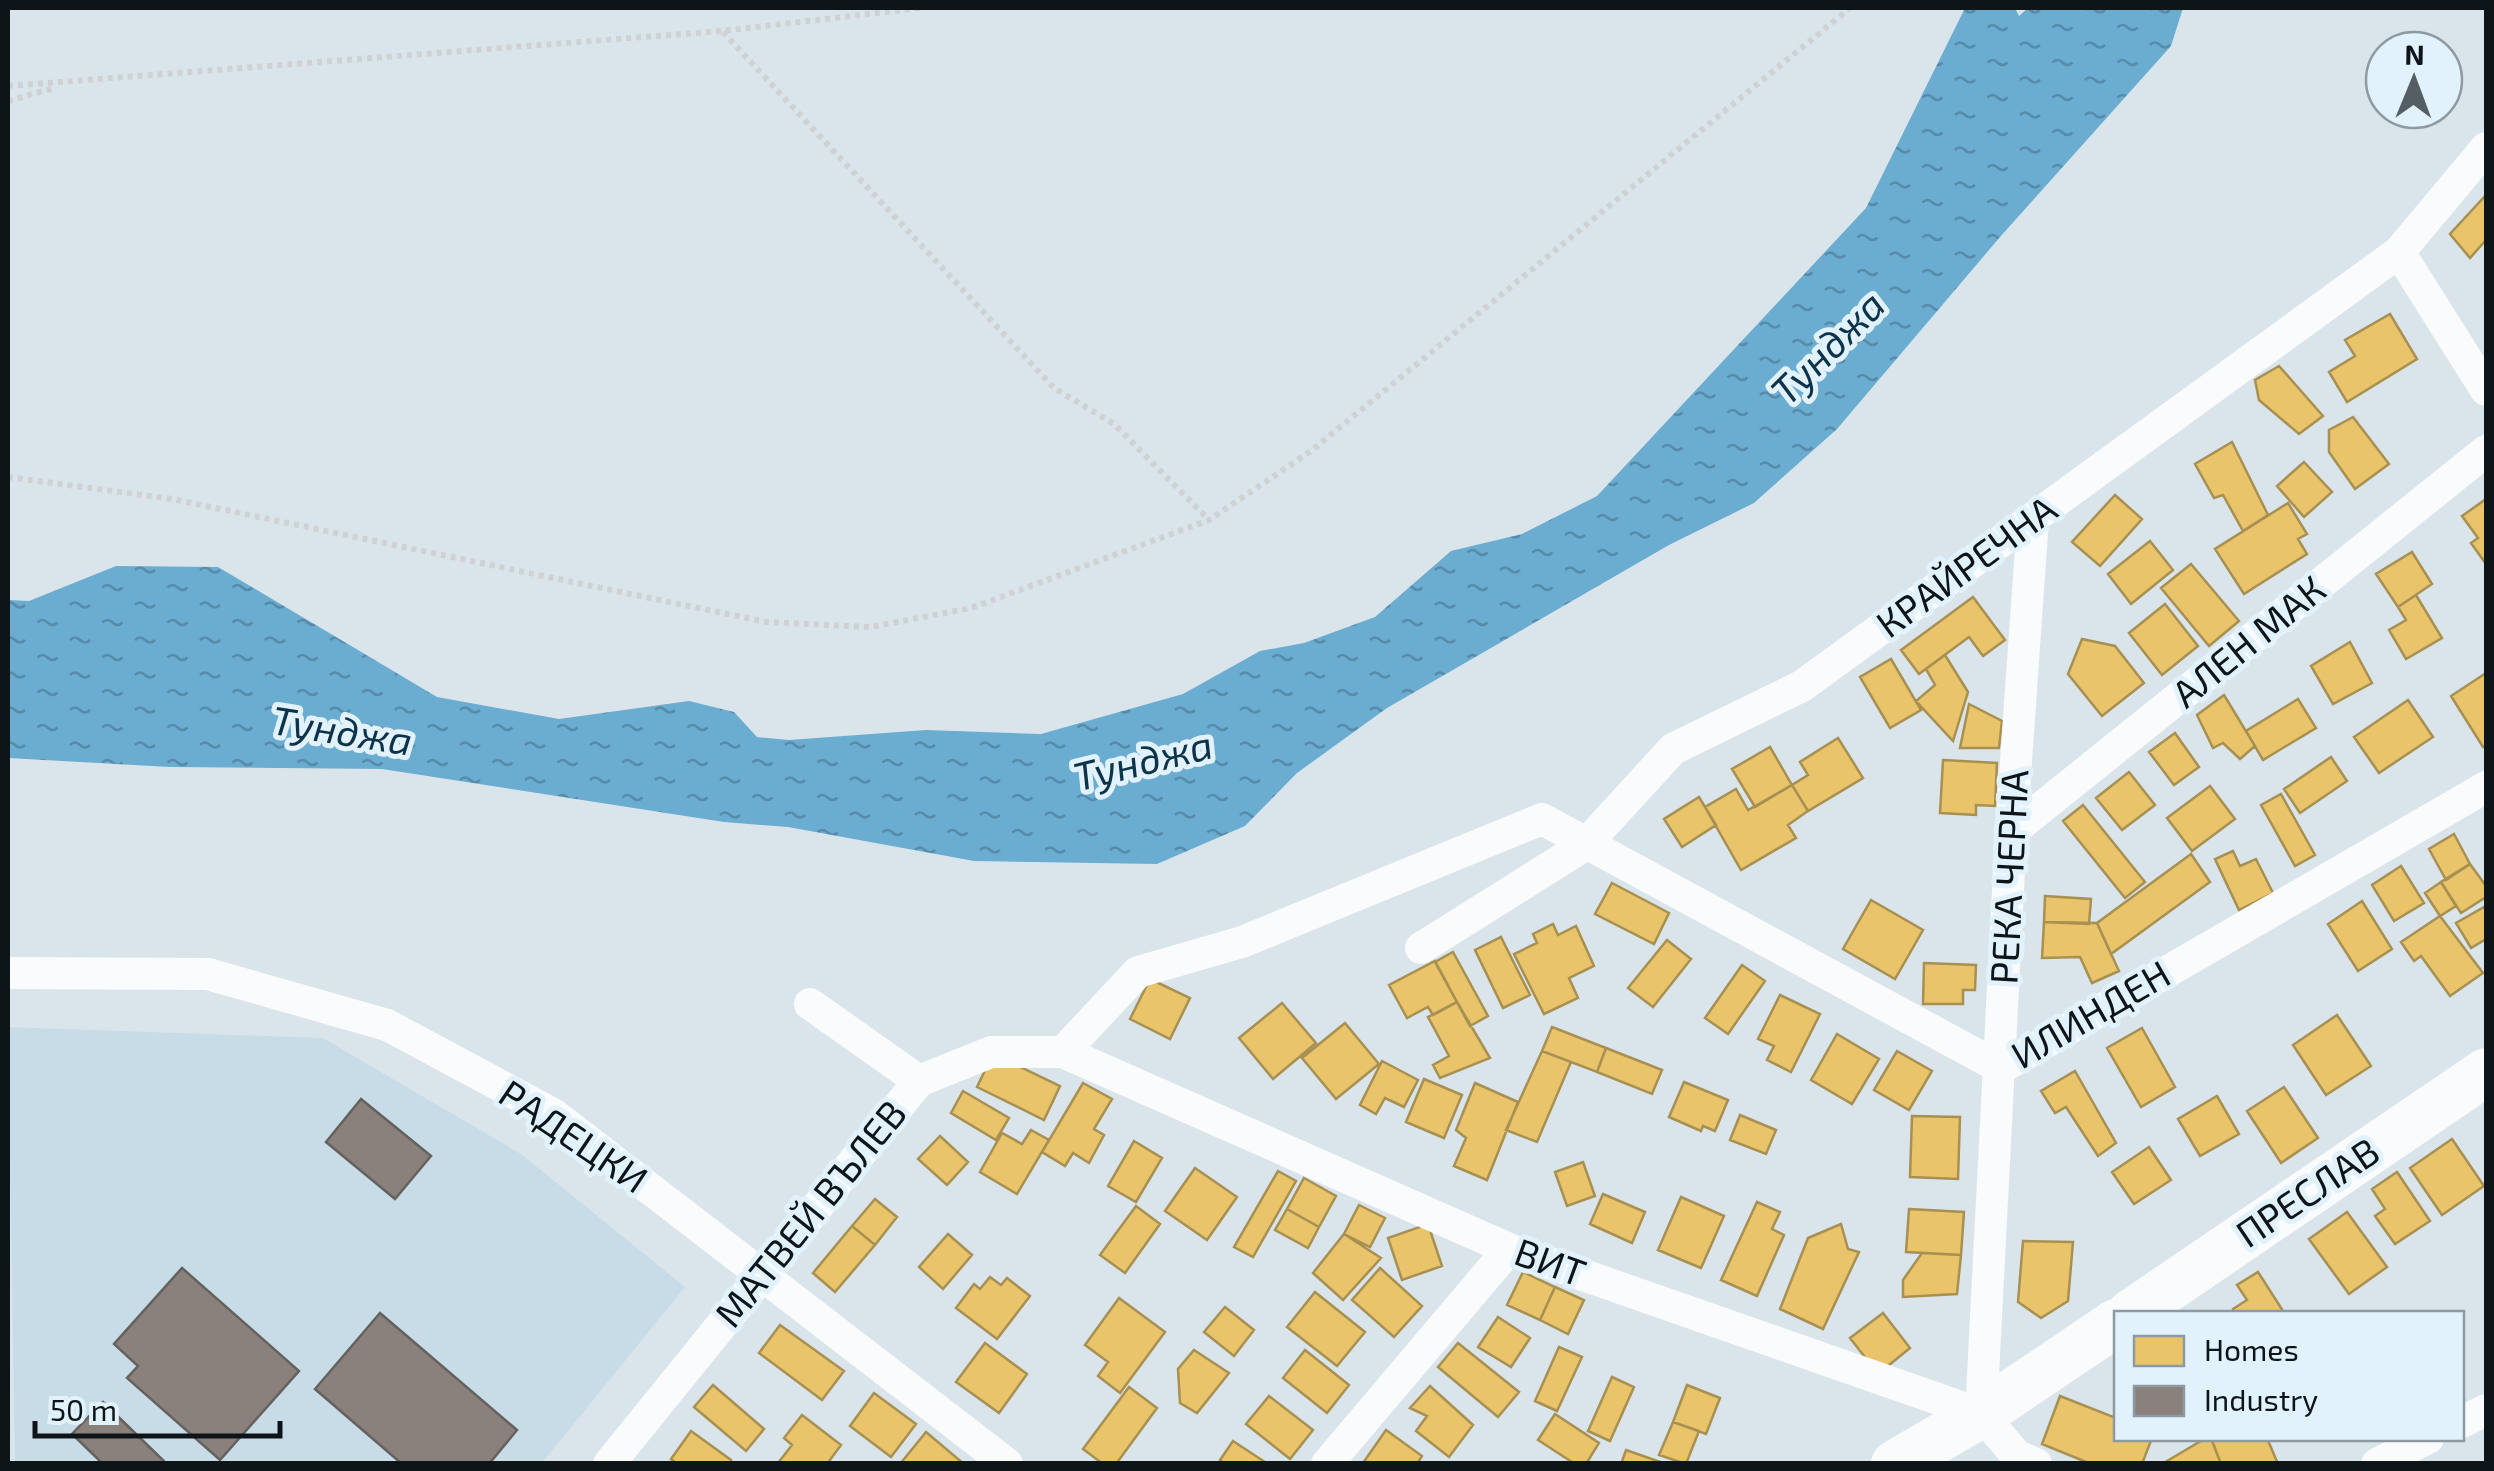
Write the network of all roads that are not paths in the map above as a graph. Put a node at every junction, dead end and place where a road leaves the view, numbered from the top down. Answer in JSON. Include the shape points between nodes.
{"nodes":[{"id":1,"x":2486,"y":148,"type":"edge"},
{"id":2,"x":2399,"y":252,"type":"junction"},
{"id":3,"x":2486,"y":390,"type":"edge"},
{"id":4,"x":2486,"y":452,"type":"edge"},
{"id":5,"x":2033,"y":519,"type":"junction"},
{"id":6,"x":2486,"y":788,"type":"edge"},
{"id":7,"x":2012,"y":832,"type":"junction"},
{"id":8,"x":1585,"y":845,"type":"junction"},
{"id":9,"x":1422,"y":948,"type":"dead end"},
{"id":10,"x":8,"y":973,"type":"edge"},
{"id":11,"x":810,"y":1004,"type":"dead end"},
{"id":12,"x":1063,"y":1052,"type":"junction"},
{"id":13,"x":2001,"y":1068,"type":"junction"},
{"id":14,"x":2486,"y":1072,"type":"edge"},
{"id":15,"x":919,"y":1081,"type":"junction"},
{"id":16,"x":1509,"y":1249,"type":"junction"},
{"id":17,"x":763,"y":1276,"type":"junction"},
{"id":18,"x":2134,"y":1311,"type":"edge"},
{"id":19,"x":2114,"y":1324,"type":"edge"},
{"id":20,"x":1982,"y":1414,"type":"junction"},
{"id":21,"x":2422,"y":1441,"type":"edge"},
{"id":22,"x":2024,"y":1461,"type":"edge"},
{"id":23,"x":610,"y":1464,"type":"edge"},
{"id":24,"x":1007,"y":1464,"type":"edge"},
{"id":25,"x":1327,"y":1464,"type":"edge"},
{"id":26,"x":1895,"y":1464,"type":"edge"},
{"id":27,"x":2377,"y":1464,"type":"edge"}],
"edges":[{"from":1,"to":2,"type":"street","name":"КРАЙРЕЧНА"},
{"from":2,"to":3,"type":"street"},
{"from":2,"to":5,"type":"street","name":"КРАЙРЕЧНА"},
{"from":4,"to":7,"type":"street","name":"АЛЕН МАК"},
{"from":5,"to":7,"type":"street","name":"РЕКА ЧЕРНА"},
{"from":5,"to":8,"type":"street","name":"КРАЙРЕЧНА","via":[[1802,686],[1673,749]]},
{"from":6,"to":13,"type":"street","name":"ИЛИНДЕН"},
{"from":7,"to":13,"type":"street","name":"РЕКА ЧЕРНА"},
{"from":8,"to":9,"type":"street","name":"КРАЙРЕЧНА"},
{"from":8,"to":12,"type":"street","name":"ИЛИНДЕН","via":[[1542,819],[1242,942],[1138,972]]},
{"from":8,"to":13,"type":"street","name":"ИЛИНДЕН"},
{"from":10,"to":17,"type":"street","name":"РАДЕЦКИ","via":[[208,974],[387,1025],[553,1114]]},
{"from":11,"to":15,"type":"street"},
{"from":12,"to":15,"type":"street","name":"МАТВЕЙ ВЪЛЕВ","via":[[991,1052]]},
{"from":12,"to":16,"type":"street","name":"ВИТ"},
{"from":13,"to":20,"type":"street","name":"РЕКА ЧЕРНА"},
{"from":14,"to":18,"type":"main road","name":"ПРЕСЛАВ"},
{"from":15,"to":17,"type":"street","name":"МАТВЕЙ ВЪЛЕВ"},
{"from":16,"to":20,"type":"street","name":"ВИТ"},
{"from":16,"to":25,"type":"street"},
{"from":17,"to":23,"type":"street","name":"МАТВЕЙ ВЪЛЕВ"},
{"from":17,"to":24,"type":"street","name":"РАДЕЦКИ"},
{"from":19,"to":20,"type":"main road"},
{"from":20,"to":22,"type":"street"},
{"from":20,"to":26,"type":"main road"},
{"from":21,"to":27,"type":"street"}]}
